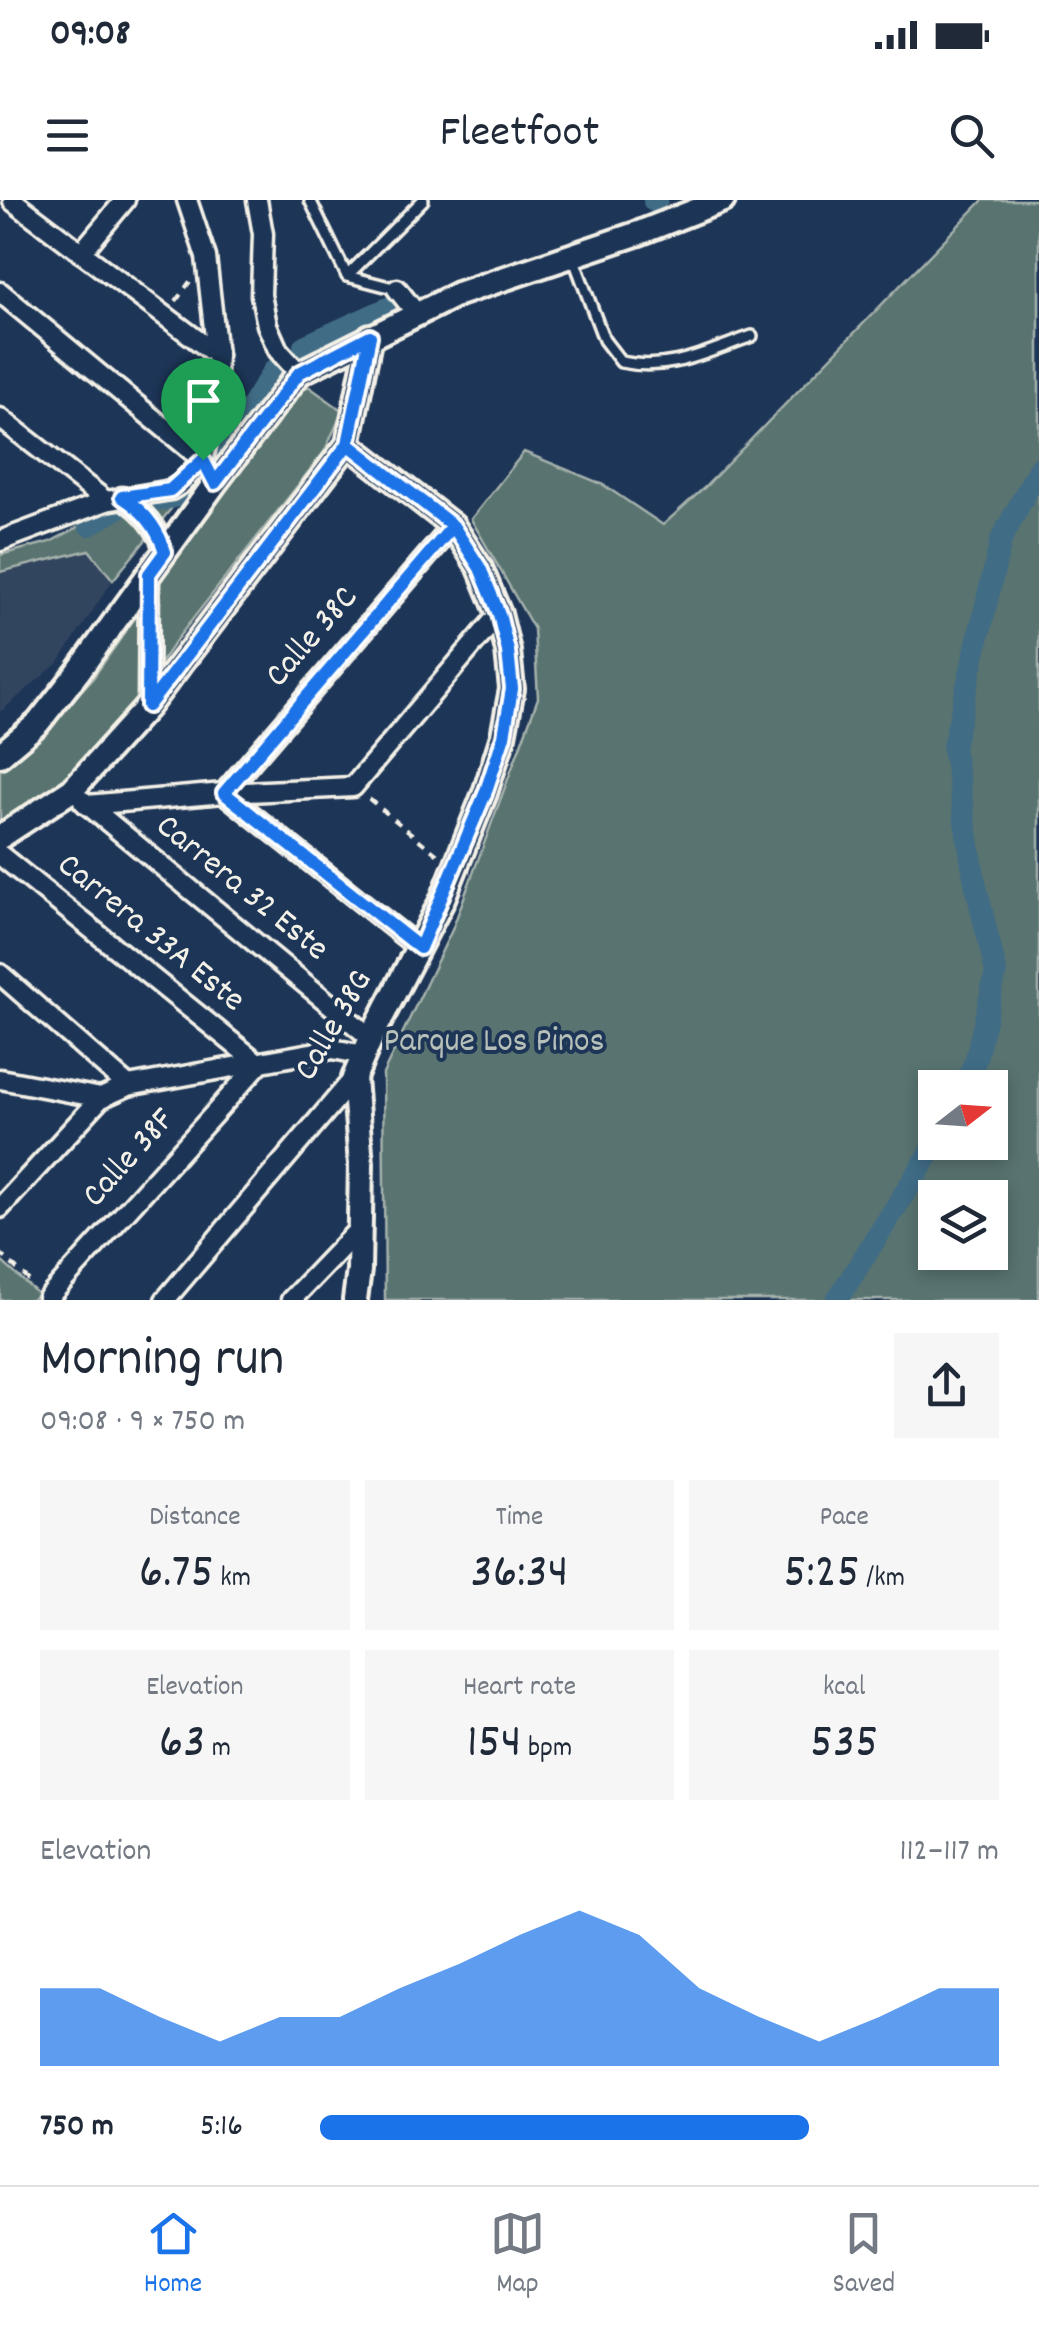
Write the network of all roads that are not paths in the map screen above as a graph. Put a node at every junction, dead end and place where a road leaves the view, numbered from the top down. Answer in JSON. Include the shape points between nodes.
{"nodes":[{"id":1,"x":13,"y":200,"type":"edge"},
{"id":2,"x":125,"y":200,"type":"edge"},
{"id":3,"x":187,"y":200,"type":"edge"},
{"id":4,"x":257,"y":200,"type":"edge"},
{"id":5,"x":310,"y":200,"type":"edge"},
{"id":6,"x":423,"y":200,"type":"edge"},
{"id":7,"x":724,"y":200,"type":"edge"},
{"id":8,"x":0,"y":202,"type":"edge"},
{"id":9,"x":81,"y":252,"type":"junction"},
{"id":10,"x":572,"y":254,"type":"junction"},
{"id":11,"x":348,"y":276,"type":"junction"},
{"id":12,"x":397,"y":289,"type":"joint"},
{"id":13,"x":0,"y":292,"type":"edge"},
{"id":14,"x":416,"y":313,"type":"junction"},
{"id":15,"x":370,"y":336,"type":"junction"},
{"id":16,"x":752,"y":336,"type":"dead end"},
{"id":17,"x":218,"y":355,"type":"junction"},
{"id":18,"x":299,"y":373,"type":"junction"},
{"id":19,"x":0,"y":418,"type":"edge"},
{"id":20,"x":348,"y":444,"type":"junction"},
{"id":21,"x":203,"y":460,"type":"junction"},
{"id":22,"x":215,"y":483,"type":"junction"},
{"id":23,"x":114,"y":499,"type":"junction"},
{"id":24,"x":453,"y":526,"type":"junction"},
{"id":25,"x":2,"y":538,"type":"edge"},
{"id":26,"x":165,"y":552,"type":"junction"},
{"id":27,"x":149,"y":574,"type":"junction"},
{"id":28,"x":499,"y":614,"type":"junction"},
{"id":29,"x":148,"y":706,"type":"junction"},
{"id":30,"x":0,"y":755,"type":"edge"},
{"id":31,"x":224,"y":793,"type":"junction"},
{"id":32,"x":80,"y":798,"type":"junction"},
{"id":33,"x":0,"y":837,"type":"edge"},
{"id":34,"x":0,"y":854,"type":"edge"},
{"id":35,"x":420,"y":948,"type":"junction"},
{"id":36,"x":0,"y":974,"type":"edge"},
{"id":37,"x":367,"y":1047,"type":"junction"},
{"id":38,"x":260,"y":1064,"type":"junction"},
{"id":39,"x":354,"y":1078,"type":"junction"},
{"id":40,"x":0,"y":1080,"type":"edge"},
{"id":41,"x":128,"y":1086,"type":"junction"},
{"id":42,"x":100,"y":1098,"type":"junction"},
{"id":43,"x":0,"y":1208,"type":"edge"},
{"id":44,"x":360,"y":1228,"type":"junction"},
{"id":45,"x":50,"y":1299,"type":"edge"},
{"id":46,"x":165,"y":1300,"type":"edge"},
{"id":47,"x":291,"y":1300,"type":"edge"},
{"id":48,"x":355,"y":1300,"type":"edge"}],
"edges":[{"from":1,"to":8,"type":"street"},
{"from":1,"to":9,"type":"street"},
{"from":2,"to":9,"type":"street"},
{"from":3,"to":17,"type":"street","via":[[206,257]]},
{"from":4,"to":18,"type":"street","via":[[267,325]]},
{"from":5,"to":11,"type":"lane"},
{"from":6,"to":11,"type":"lane"},
{"from":7,"to":10,"type":"street"},
{"from":9,"to":17,"type":"street"},
{"from":10,"to":14,"type":"street"},
{"from":10,"to":16,"type":"lane","via":[[604,340],[621,362],[667,366]]},
{"from":11,"to":12,"type":"lane"},
{"from":12,"to":14,"type":"street"},
{"from":13,"to":21,"type":"street"},
{"from":14,"to":15,"type":"street"},
{"from":15,"to":18,"type":"street"},
{"from":15,"to":20,"type":"street"},
{"from":17,"to":21,"type":"street"},
{"from":18,"to":22,"type":"street"},
{"from":19,"to":23,"type":"street"},
{"from":20,"to":24,"type":"street","name":"Calle 38G"},
{"from":20,"to":29,"type":"street"},
{"from":21,"to":22,"type":"street"},
{"from":21,"to":23,"type":"street","via":[[170,490]]},
{"from":22,"to":26,"type":"street"},
{"from":23,"to":25,"type":"street"},
{"from":23,"to":26,"type":"street","via":[[132,504],[160,534]]},
{"from":24,"to":28,"type":"street","name":"Calle 38G"},
{"from":24,"to":31,"type":"street","name":"Calle 38C"},
{"from":26,"to":27,"type":"street"},
{"from":27,"to":29,"type":"street"},
{"from":27,"to":30,"type":"street","via":[[38,723]]},
{"from":28,"to":31,"type":"street","via":[[353,787]]},
{"from":28,"to":35,"type":"street","name":"Calle 38G","via":[[512,689],[504,736]]},
{"from":29,"to":32,"type":"street"},
{"from":31,"to":32,"type":"street"},
{"from":31,"to":35,"type":"street"},
{"from":32,"to":33,"type":"street"},
{"from":32,"to":37,"type":"street","name":"Carrera 32 Este"},
{"from":34,"to":38,"type":"street","name":"Carrera 33A Este"},
{"from":35,"to":37,"type":"street","name":"Calle 38G"},
{"from":36,"to":41,"type":"street"},
{"from":37,"to":38,"type":"street"},
{"from":37,"to":39,"type":"street","name":"Calle 38G"},
{"from":38,"to":41,"type":"street"},
{"from":38,"to":45,"type":"street","name":"Calle 38F"},
{"from":39,"to":44,"type":"street"},
{"from":39,"to":46,"type":"street","name":"Calle 38G"},
{"from":40,"to":42,"type":"street"},
{"from":41,"to":42,"type":"street"},
{"from":42,"to":43,"type":"street"},
{"from":44,"to":47,"type":"street"},
{"from":44,"to":48,"type":"street"}]}
